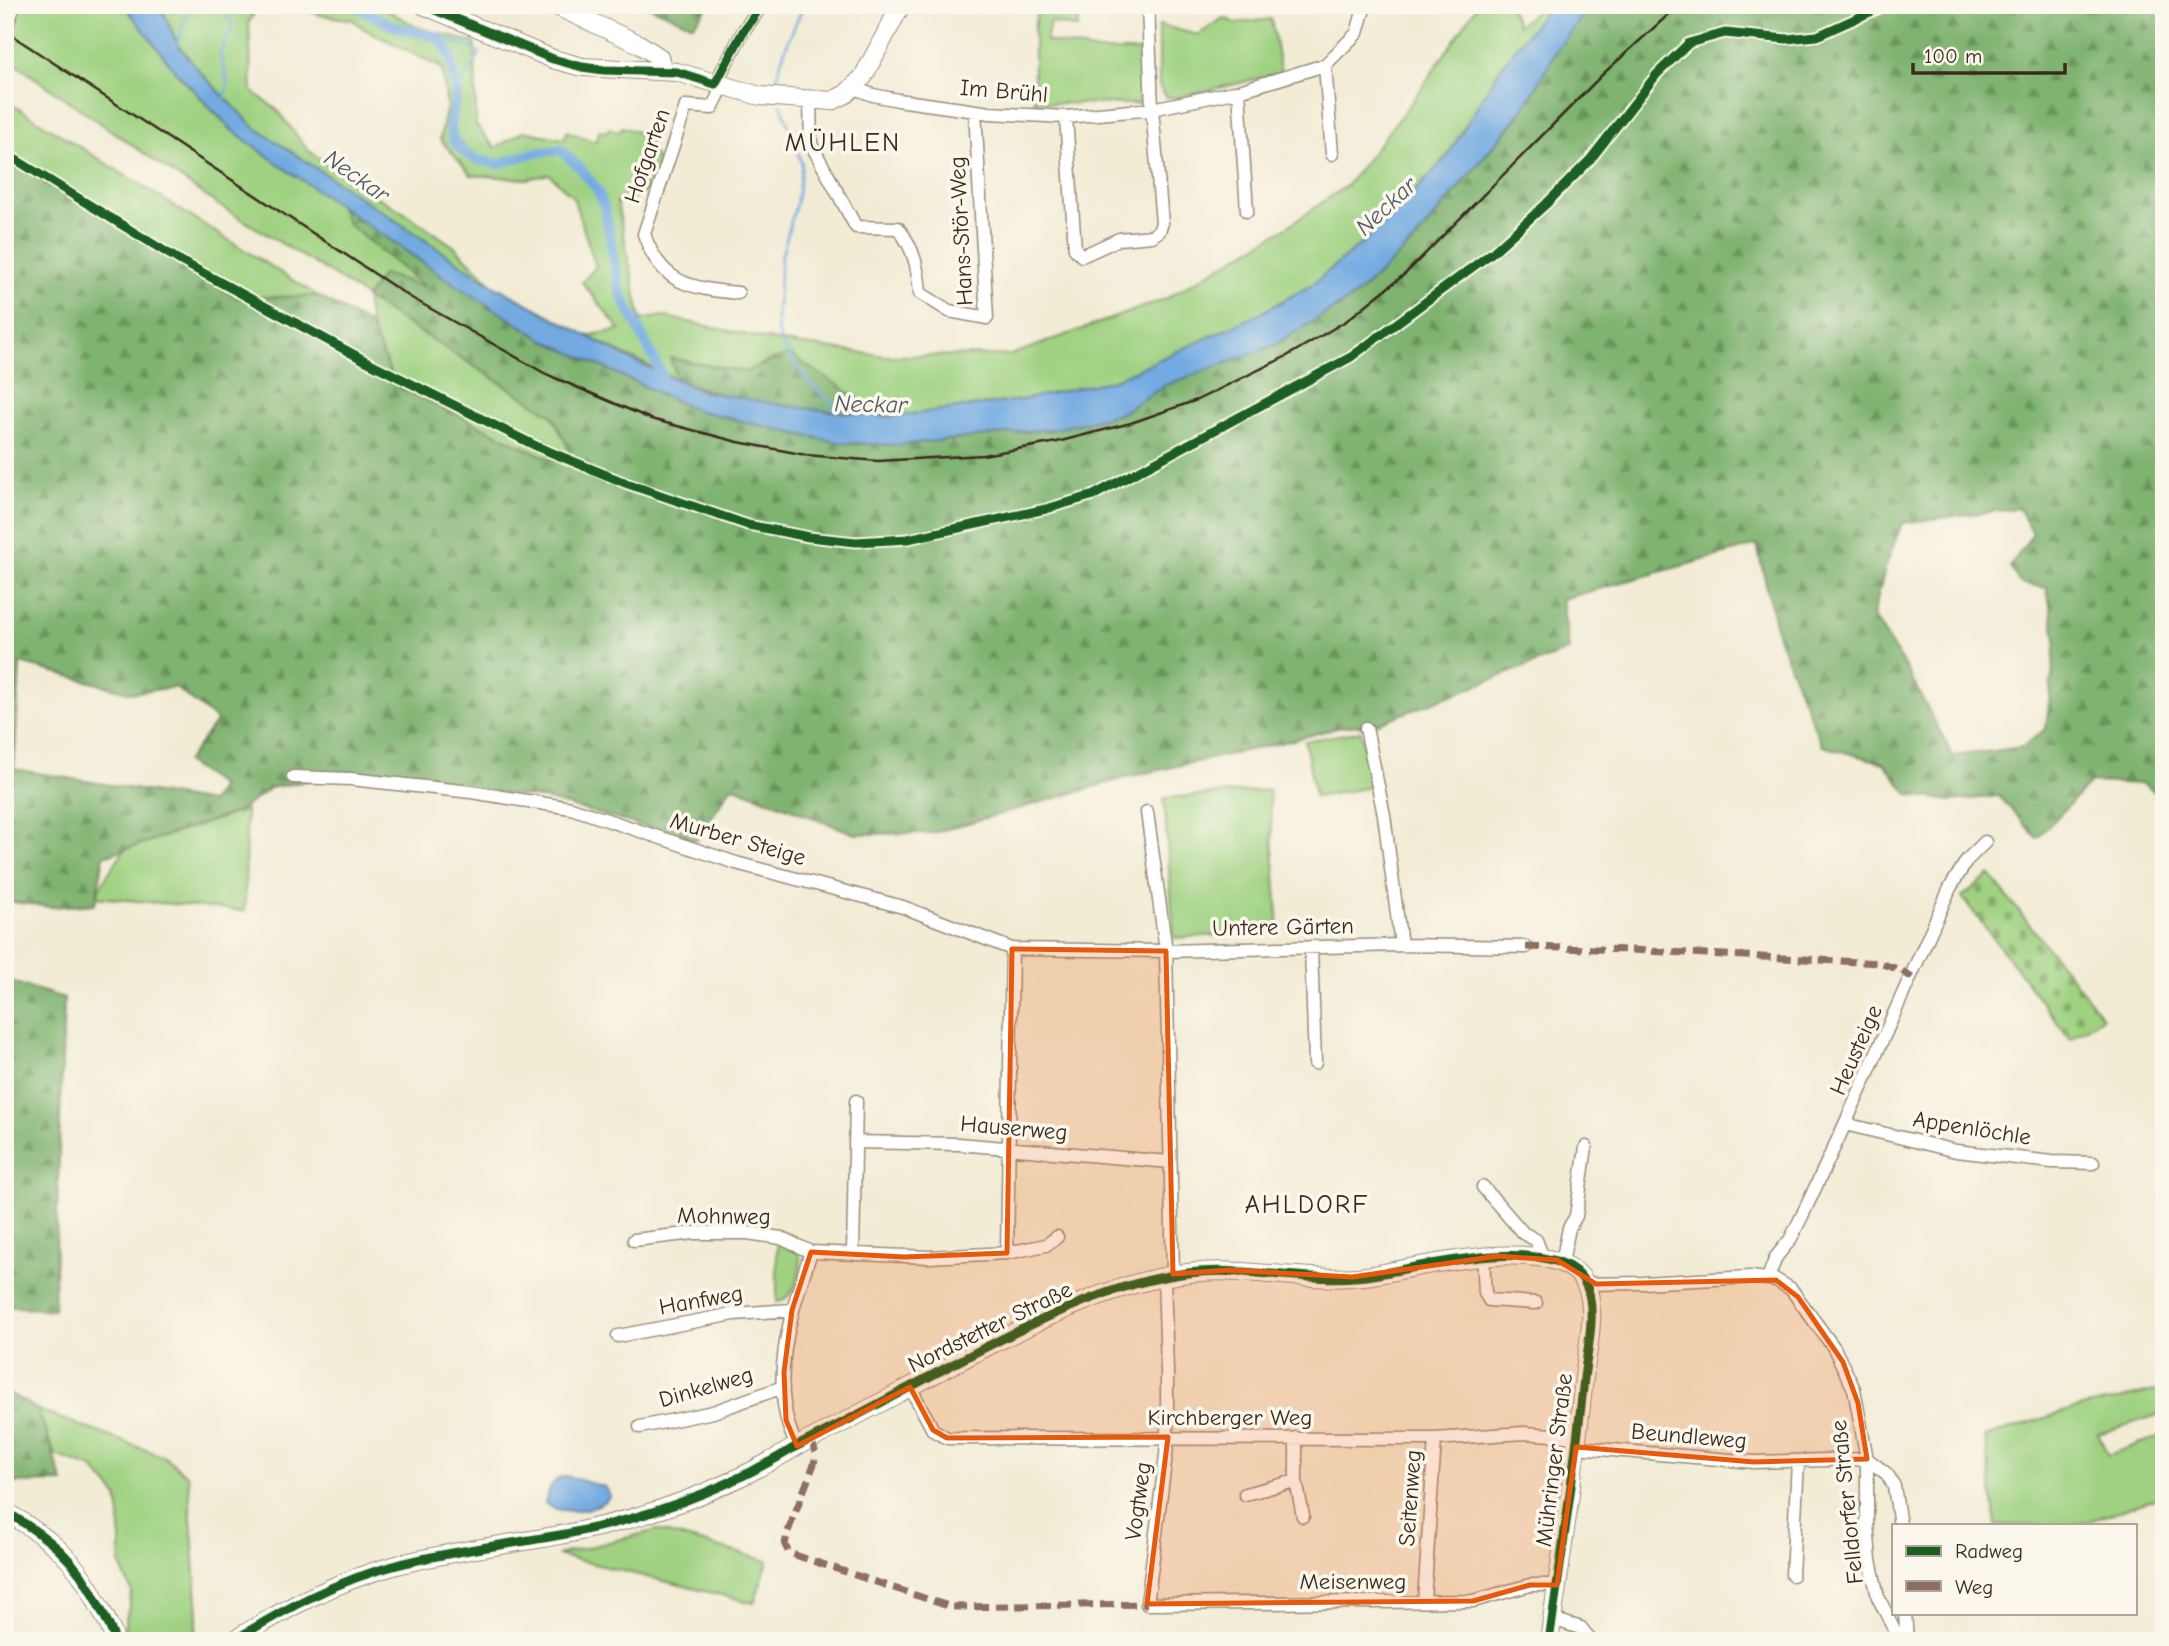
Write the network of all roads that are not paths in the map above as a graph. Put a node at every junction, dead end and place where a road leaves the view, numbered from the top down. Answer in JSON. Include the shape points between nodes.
{"nodes":[{"id":1,"x":11,"y":5,"type":"edge"},
{"id":2,"x":423,"y":5,"type":"edge"},
{"id":3,"x":554,"y":5,"type":"edge"},
{"id":4,"x":762,"y":5,"type":"edge"},
{"id":5,"x":901,"y":5,"type":"edge"},
{"id":6,"x":1148,"y":5,"type":"edge"},
{"id":7,"x":1366,"y":5,"type":"edge"},
{"id":8,"x":5,"y":23,"type":"edge"},
{"id":9,"x":1325,"y":65,"type":"junction"},
{"id":10,"x":663,"y":71,"type":"junction"},
{"id":11,"x":719,"y":85,"type":"junction"},
{"id":12,"x":854,"y":88,"type":"junction"},
{"id":13,"x":1239,"y":91,"type":"junction"},
{"id":14,"x":810,"y":100,"type":"junction"},
{"id":15,"x":1152,"y":108,"type":"junction"},
{"id":16,"x":975,"y":111,"type":"junction"},
{"id":17,"x":1066,"y":117,"type":"junction"},
{"id":18,"x":1332,"y":154,"type":"dead end"},
{"id":19,"x":1247,"y":211,"type":"dead end"},
{"id":20,"x":738,"y":293,"type":"dead end"},
{"id":21,"x":1366,"y":728,"type":"dead end"},
{"id":22,"x":293,"y":777,"type":"dead end"},
{"id":23,"x":1147,"y":812,"type":"dead end"},
{"id":24,"x":1985,"y":842,"type":"dead end"},
{"id":25,"x":1401,"y":945,"type":"junction"},
{"id":26,"x":1311,"y":947,"type":"junction"},
{"id":27,"x":1527,"y":947,"type":"dead end"},
{"id":28,"x":1013,"y":950,"type":"junction"},
{"id":29,"x":1166,"y":950,"type":"junction"},
{"id":30,"x":1315,"y":1063,"type":"dead end"},
{"id":31,"x":856,"y":1101,"type":"dead end"},
{"id":32,"x":1845,"y":1124,"type":"junction"},
{"id":33,"x":855,"y":1142,"type":"junction"},
{"id":34,"x":1586,"y":1147,"type":"dead end"},
{"id":35,"x":1009,"y":1148,"type":"junction"},
{"id":36,"x":1170,"y":1162,"type":"junction"},
{"id":37,"x":2093,"y":1163,"type":"dead end"},
{"id":38,"x":1483,"y":1187,"type":"dead end"},
{"id":39,"x":1057,"y":1237,"type":"dead end"},
{"id":40,"x":634,"y":1240,"type":"dead end"},
{"id":41,"x":811,"y":1252,"type":"junction"},
{"id":42,"x":1007,"y":1253,"type":"junction"},
{"id":43,"x":853,"y":1254,"type":"junction"},
{"id":44,"x":1483,"y":1257,"type":"junction"},
{"id":45,"x":1543,"y":1258,"type":"junction"},
{"id":46,"x":1562,"y":1262,"type":"junction"},
{"id":47,"x":1169,"y":1276,"type":"junction"},
{"id":48,"x":1768,"y":1278,"type":"junction"},
{"id":49,"x":1586,"y":1284,"type":"junction"},
{"id":50,"x":1536,"y":1303,"type":"dead end"},
{"id":51,"x":792,"y":1310,"type":"junction"},
{"id":52,"x":618,"y":1336,"type":"dead end"},
{"id":53,"x":783,"y":1387,"type":"junction"},
{"id":54,"x":911,"y":1387,"type":"junction"},
{"id":55,"x":640,"y":1427,"type":"dead end"},
{"id":56,"x":1167,"y":1437,"type":"junction"},
{"id":57,"x":1296,"y":1438,"type":"junction"},
{"id":58,"x":1435,"y":1439,"type":"junction"},
{"id":59,"x":1577,"y":1442,"type":"junction"},
{"id":60,"x":797,"y":1446,"type":"junction"},
{"id":61,"x":1867,"y":1459,"type":"junction"},
{"id":62,"x":1798,"y":1462,"type":"junction"},
{"id":63,"x":1296,"y":1480,"type":"junction"},
{"id":64,"x":1245,"y":1494,"type":"dead end"},
{"id":65,"x":5,"y":1511,"type":"edge"},
{"id":66,"x":1303,"y":1516,"type":"dead end"},
{"id":67,"x":1900,"y":1524,"type":"edge"},
{"id":68,"x":1792,"y":1575,"type":"dead end"},
{"id":69,"x":1557,"y":1585,"type":"junction"},
{"id":70,"x":1424,"y":1601,"type":"junction"},
{"id":71,"x":1147,"y":1604,"type":"joint"},
{"id":72,"x":1905,"y":1614,"type":"edge"},
{"id":73,"x":1552,"y":1619,"type":"junction"},
{"id":74,"x":115,"y":1639,"type":"edge"},
{"id":75,"x":233,"y":1641,"type":"edge"},
{"id":76,"x":1549,"y":1641,"type":"edge"},
{"id":77,"x":1591,"y":1641,"type":"edge"},
{"id":78,"x":1900,"y":1641,"type":"edge"},
{"id":79,"x":1907,"y":1641,"type":"edge"}],
"edges":[{"from":1,"to":8,"type":"street"},
{"from":2,"to":10,"type":"street","via":[[553,60],[604,70]]},
{"from":3,"to":10,"type":"street","via":[[639,44],[659,57]]},
{"from":4,"to":11,"type":"street","via":[[744,30]]},
{"from":5,"to":12,"type":"street"},
{"from":6,"to":15,"type":"street"},
{"from":7,"to":9,"type":"street","name":"Im Brühl","via":[[1357,33]]},
{"from":9,"to":13,"type":"street","name":"Im Brühl"},
{"from":9,"to":18,"type":"street"},
{"from":10,"to":11,"type":"street"},
{"from":11,"to":14,"type":"street","via":[[764,97]]},
{"from":11,"to":20,"type":"street","name":"Hofgarten","via":[[712,108],[686,106],[644,234],[674,279],[699,289]]},
{"from":12,"to":14,"type":"street","via":[[832,101]]},
{"from":12,"to":16,"type":"street","name":"Im Brühl","via":[[898,100]]},
{"from":13,"to":15,"type":"street","name":"Im Brühl"},
{"from":13,"to":19,"type":"street"},
{"from":14,"to":16,"type":"street","name":"Hans-Stör-Weg","via":[[811,144],[856,227],[898,228],[911,244],[920,293],[949,311],[987,318]]},
{"from":15,"to":17,"type":"street","name":"Im Brühl"},
{"from":15,"to":17,"type":"street","via":[[1159,231],[1152,236],[1119,239],[1082,256],[1076,249]]},
{"from":16,"to":17,"type":"street","name":"Im Brühl"},
{"from":21,"to":25,"type":"street","via":[[1384,815]]},
{"from":22,"to":28,"type":"street","name":"Murber Steige","via":[[500,795],[571,808],[736,863],[904,907]]},
{"from":23,"to":29,"type":"street"},
{"from":24,"to":32,"type":"street","name":"Heusteige","via":[[1950,888]]},
{"from":25,"to":26,"type":"street","name":"Untere Gärten"},
{"from":25,"to":27,"type":"street","name":"Untere Gärten"},
{"from":26,"to":29,"type":"street","name":"Untere Gärten"},
{"from":26,"to":30,"type":"street"},
{"from":28,"to":29,"type":"street","name":"Murber Steige"},
{"from":28,"to":35,"type":"street"},
{"from":29,"to":36,"type":"street"},
{"from":31,"to":33,"type":"street"},
{"from":32,"to":37,"type":"street","name":"Appenlöchle","via":[[1956,1151]]},
{"from":32,"to":48,"type":"street","name":"Heusteige"},
{"from":33,"to":35,"type":"street","name":"Hauserweg"},
{"from":33,"to":43,"type":"street"},
{"from":34,"to":46,"type":"street","via":[[1576,1216]]},
{"from":35,"to":36,"type":"street","name":"Hauserweg"},
{"from":35,"to":42,"type":"street"},
{"from":36,"to":47,"type":"street"},
{"from":38,"to":45,"type":"street","via":[[1523,1233],[1536,1240]]},
{"from":39,"to":42,"type":"street","via":[[1046,1245]]},
{"from":40,"to":41,"type":"street","name":"Mohnweg","via":[[747,1233],[780,1238]]},
{"from":41,"to":43,"type":"street"},
{"from":41,"to":51,"type":"street"},
{"from":42,"to":43,"type":"street"},
{"from":44,"to":45,"type":"street","name":"Nordstetter Straße"},
{"from":44,"to":47,"type":"street","name":"Nordstetter Straße","via":[[1352,1277],[1228,1270]]},
{"from":44,"to":50,"type":"street","via":[[1489,1300]]},
{"from":45,"to":46,"type":"street","name":"Nordstetter Straße"},
{"from":46,"to":49,"type":"street"},
{"from":47,"to":54,"type":"street","name":"Nordstetter Straße","via":[[1054,1314]]},
{"from":47,"to":56,"type":"street","name":"Vogtweg"},
{"from":48,"to":49,"type":"street"},
{"from":48,"to":61,"type":"street","name":"Felldorfer Straße","via":[[1791,1289],[1843,1362],[1858,1403]]},
{"from":49,"to":59,"type":"street","name":"Mühringer Straße","via":[[1591,1313]]},
{"from":51,"to":52,"type":"street","name":"Hanfweg","via":[[725,1315]]},
{"from":51,"to":53,"type":"street"},
{"from":53,"to":55,"type":"street","name":"Dinkelweg","via":[[713,1412]]},
{"from":53,"to":60,"type":"street","via":[[786,1420]]},
{"from":54,"to":56,"type":"street","name":"Kirchberger Weg","via":[[933,1430],[947,1438]]},
{"from":54,"to":60,"type":"street","name":"Nordstetter Straße"},
{"from":56,"to":57,"type":"street","name":"Kirchberger Weg"},
{"from":56,"to":71,"type":"street","name":"Vogtweg"},
{"from":57,"to":58,"type":"street","name":"Kirchberger Weg"},
{"from":57,"to":63,"type":"street"},
{"from":58,"to":59,"type":"street","name":"Kirchberger Weg","via":[[1524,1433]]},
{"from":58,"to":70,"type":"street","name":"Seitenweg"},
{"from":59,"to":62,"type":"street","name":"Beundleweg","via":[[1754,1462]]},
{"from":59,"to":69,"type":"street","name":"Mühringer Straße"},
{"from":60,"to":75,"type":"street","name":"Nordstetter Straße","via":[[753,1471],[629,1520],[451,1553],[361,1576]]},
{"from":61,"to":62,"type":"street","name":"Beundleweg"},
{"from":61,"to":67,"type":"street","via":[[1887,1474],[1894,1486]]},
{"from":61,"to":78,"type":"street","name":"Felldorfer Straße","via":[[1870,1560],[1878,1597]]},
{"from":62,"to":68,"type":"street"},
{"from":63,"to":64,"type":"street"},
{"from":63,"to":66,"type":"street"},
{"from":65,"to":74,"type":"street","via":[[42,1534],[75,1565]]},
{"from":69,"to":70,"type":"street","name":"Meisenweg","via":[[1530,1585],[1483,1600]]},
{"from":69,"to":73,"type":"street","name":"Mühringer Straße"},
{"from":70,"to":71,"type":"street","name":"Meisenweg"},
{"from":72,"to":79,"type":"street"},
{"from":73,"to":76,"type":"street","name":"Mühringer Straße"},
{"from":73,"to":77,"type":"street","via":[[1581,1628]]}]}
